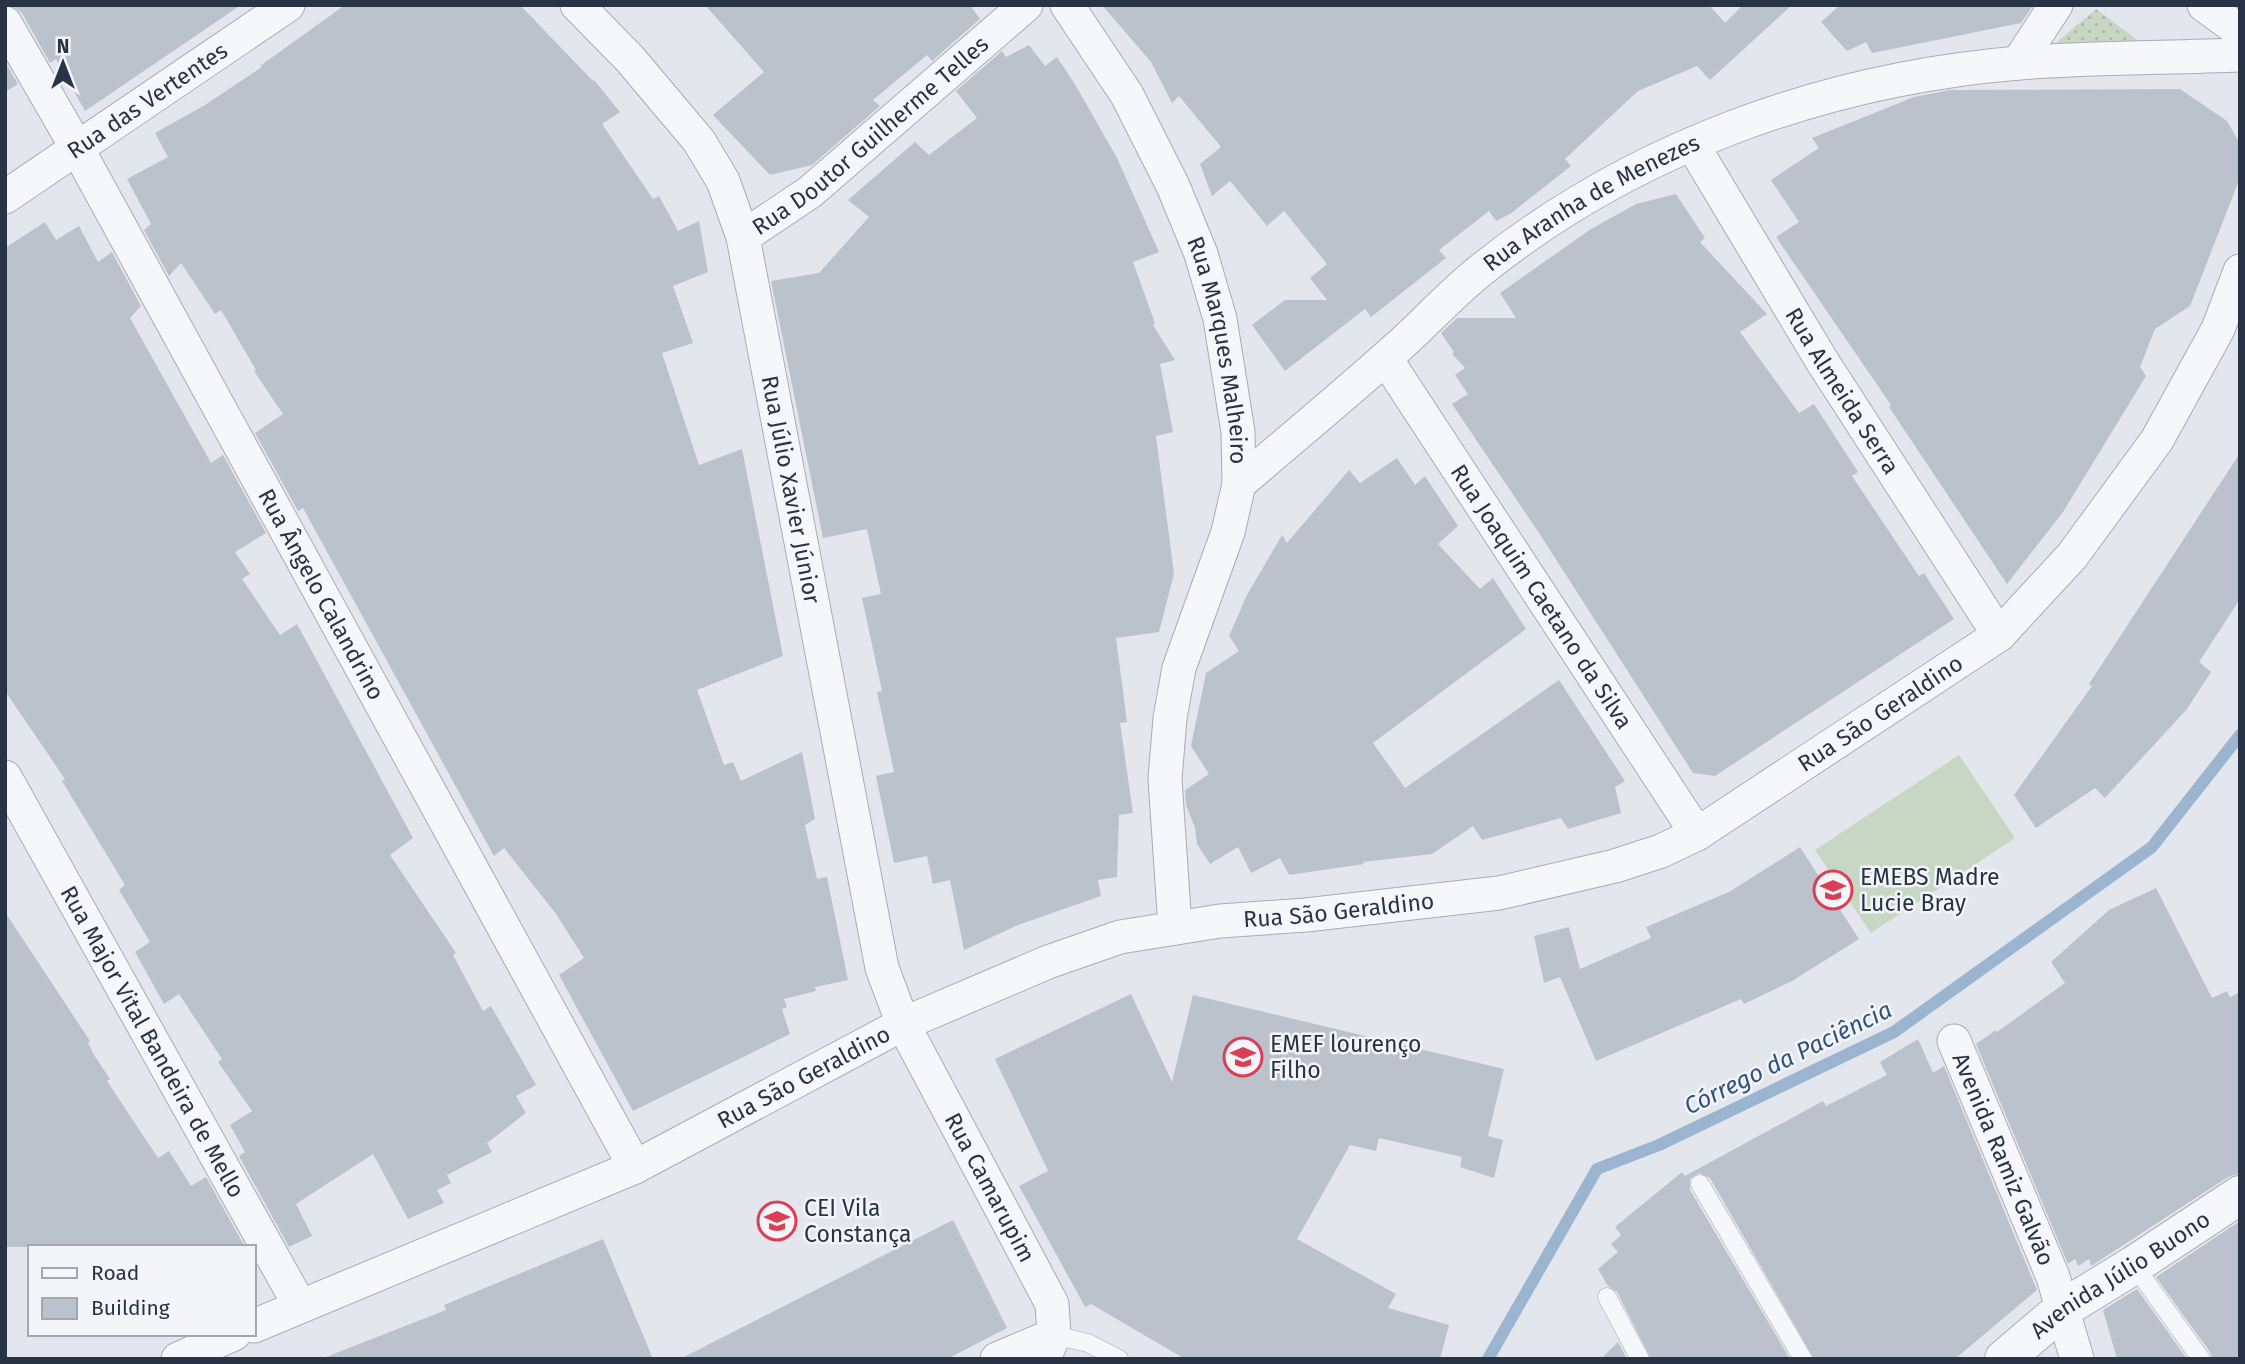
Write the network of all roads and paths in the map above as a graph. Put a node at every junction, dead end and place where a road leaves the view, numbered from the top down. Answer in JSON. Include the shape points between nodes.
{"nodes":[{"id":1,"x":288,"y":5,"type":"edge"},
{"id":2,"x":577,"y":5,"type":"edge"},
{"id":3,"x":1026,"y":5,"type":"edge"},
{"id":4,"x":1067,"y":5,"type":"edge"},
{"id":5,"x":2056,"y":5,"type":"edge"},
{"id":6,"x":2204,"y":5,"type":"edge"},
{"id":7,"x":5,"y":23,"type":"edge"},
{"id":8,"x":2240,"y":32,"type":"edge"},
{"id":9,"x":2240,"y":55,"type":"edge"},
{"id":10,"x":2018,"y":63,"type":"junction"},
{"id":11,"x":1692,"y":144,"type":"junction"},
{"id":12,"x":77,"y":148,"type":"junction"},
{"id":13,"x":5,"y":197,"type":"edge"},
{"id":14,"x":743,"y":237,"type":"junction"},
{"id":15,"x":2240,"y":271,"type":"edge"},
{"id":16,"x":1386,"y":359,"type":"junction"},
{"id":17,"x":1239,"y":484,"type":"junction"},
{"id":18,"x":1999,"y":635,"type":"junction"},
{"id":19,"x":5,"y":776,"type":"edge"},
{"id":20,"x":1697,"y":834,"type":"junction"},
{"id":21,"x":1175,"y":927,"type":"junction"},
{"id":22,"x":903,"y":1024,"type":"junction"},
{"id":23,"x":1954,"y":1041,"type":"dead end"},
{"id":24,"x":635,"y":1167,"type":"junction"},
{"id":25,"x":1700,"y":1184,"type":"dead end"},
{"id":26,"x":2238,"y":1199,"type":"edge"},
{"id":27,"x":2134,"y":1265,"type":"junction"},
{"id":28,"x":1607,"y":1297,"type":"dead end"},
{"id":29,"x":300,"y":1306,"type":"junction"},
{"id":30,"x":2064,"y":1308,"type":"junction"},
{"id":31,"x":256,"y":1325,"type":"edge"},
{"id":32,"x":230,"y":1336,"type":"edge"},
{"id":33,"x":1048,"y":1349,"type":"edge"},
{"id":34,"x":178,"y":1359,"type":"edge"},
{"id":35,"x":997,"y":1359,"type":"edge"},
{"id":36,"x":1119,"y":1359,"type":"edge"},
{"id":37,"x":1640,"y":1359,"type":"edge"},
{"id":38,"x":1803,"y":1359,"type":"edge"},
{"id":39,"x":2004,"y":1359,"type":"edge"},
{"id":40,"x":2077,"y":1359,"type":"edge"},
{"id":41,"x":2201,"y":1359,"type":"edge"}],
"edges":[{"from":1,"to":12,"type":"street","name":"Rua das Vertentes"},
{"from":2,"to":14,"type":"street","name":"Rua Júlio Xavier Júnior","via":[[699,141],[723,181]]},
{"from":3,"to":14,"type":"street","name":"Rua Doutor Guilherme Telles","via":[[810,192]]},
{"from":4,"to":17,"type":"street","name":"Rua Marques Malheiro","via":[[1127,94],[1201,254],[1226,355],[1238,432]]},
{"from":5,"to":10,"type":"street"},
{"from":6,"to":8,"type":"street"},
{"from":7,"to":12,"type":"street","name":"Rua Ângelo Calandrino"},
{"from":9,"to":10,"type":"street","name":"Rua Aranha de Menezes"},
{"from":10,"to":11,"type":"street","name":"Rua Aranha de Menezes","via":[[1814,99]]},
{"from":11,"to":16,"type":"street","name":"Rua Aranha de Menezes","via":[[1630,171],[1553,218],[1480,271]]},
{"from":11,"to":18,"type":"street","name":"Rua Almeida Serra","via":[[1822,361]]},
{"from":12,"to":13,"type":"street","name":"Rua das Vertentes"},
{"from":12,"to":24,"type":"street","name":"Rua Ângelo Calandrino"},
{"from":14,"to":22,"type":"street","name":"Rua Júlio Xavier Júnior","via":[[882,968]]},
{"from":15,"to":18,"type":"street","name":"Rua São Geraldino","via":[[2218,328],[2157,440],[2072,556]]},
{"from":16,"to":17,"type":"street","name":"Rua Aranha de Menezes"},
{"from":16,"to":20,"type":"street","name":"Rua Joaquim Caetano da Silva"},
{"from":17,"to":21,"type":"street","name":"Rua Marques Malheiro","via":[[1228,531],[1179,668],[1170,718],[1165,779]]},
{"from":18,"to":20,"type":"street","name":"Rua São Geraldino"},
{"from":19,"to":29,"type":"street","name":"Rua Major Vital Bandeira de Mello"},
{"from":20,"to":21,"type":"street","name":"Rua São Geraldino","via":[[1615,866],[1499,893]]},
{"from":21,"to":22,"type":"street","name":"Rua São Geraldino","via":[[1120,937],[1048,962]]},
{"from":22,"to":24,"type":"street","name":"Rua São Geraldino"},
{"from":22,"to":33,"type":"street","name":"Rua Camarupim","via":[[1052,1304]]},
{"from":23,"to":30,"type":"street","name":"Avenida Ramiz Galvão"},
{"from":24,"to":29,"type":"street","name":"Rua São Geraldino"},
{"from":25,"to":38,"type":"lane"},
{"from":26,"to":27,"type":"street","name":"Avenida Júlio Buono"},
{"from":27,"to":30,"type":"street","name":"Avenida Júlio Buono"},
{"from":27,"to":41,"type":"lane"},
{"from":28,"to":37,"type":"lane"},
{"from":29,"to":31,"type":"street","name":"Rua São Geraldino"},
{"from":30,"to":39,"type":"street","name":"Avenida Júlio Buono"},
{"from":30,"to":40,"type":"street","name":"Avenida Ramiz Galvão"},
{"from":32,"to":34,"type":"street"},
{"from":33,"to":35,"type":"street"},
{"from":33,"to":36,"type":"lane","via":[[1088,1343]]}]}
